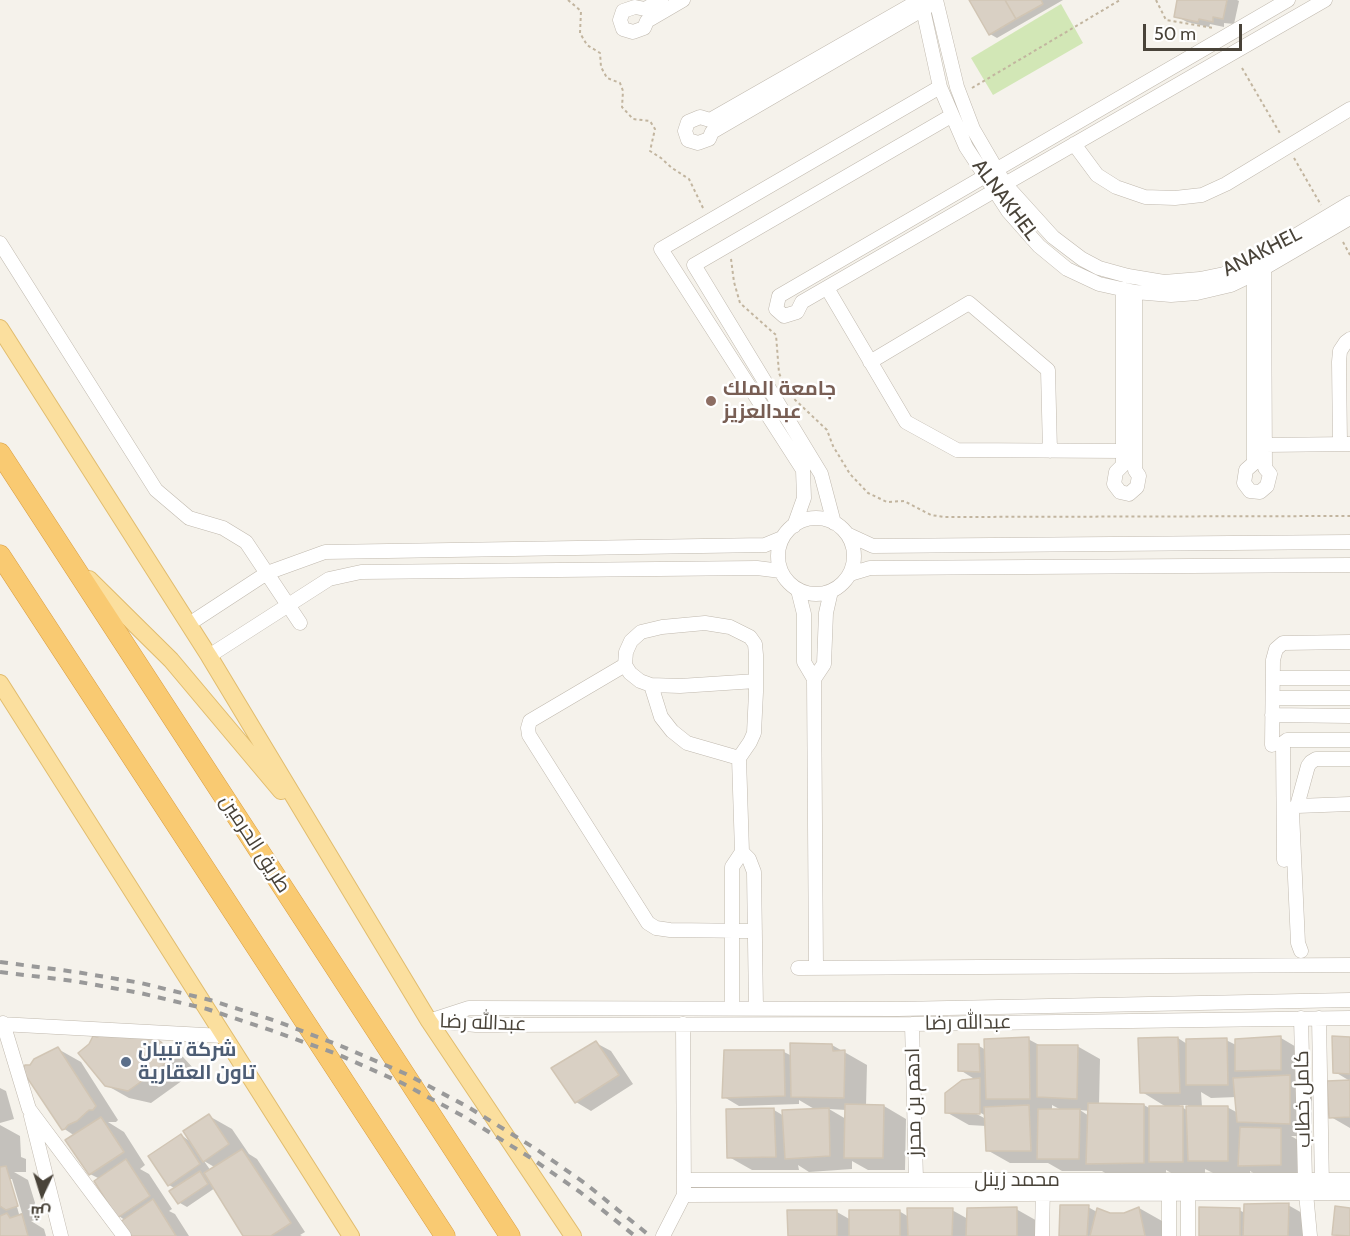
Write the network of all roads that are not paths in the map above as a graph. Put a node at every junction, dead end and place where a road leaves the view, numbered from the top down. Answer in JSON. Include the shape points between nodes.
{"nodes":[{"id":1,"x":661,"y":0,"type":"edge"},
{"id":2,"x":684,"y":0,"type":"edge"},
{"id":3,"x":937,"y":0,"type":"edge"},
{"id":4,"x":1288,"y":0,"type":"edge"},
{"id":5,"x":1325,"y":0,"type":"edge"},
{"id":6,"x":922,"y":3,"type":"edge"},
{"id":7,"x":940,"y":87,"type":"junction"},
{"id":8,"x":1350,"y":109,"type":"edge"},
{"id":9,"x":951,"y":116,"type":"junction"},
{"id":10,"x":1074,"y":144,"type":"junction"},
{"id":11,"x":991,"y":174,"type":"junction"},
{"id":12,"x":999,"y":187,"type":"junction"},
{"id":13,"x":1350,"y":203,"type":"edge"},
{"id":14,"x":1350,"y":218,"type":"edge"},
{"id":15,"x":0,"y":243,"type":"edge"},
{"id":16,"x":1259,"y":271,"type":"junction"},
{"id":17,"x":827,"y":288,"type":"junction"},
{"id":18,"x":1129,"y":291,"type":"junction"},
{"id":19,"x":0,"y":328,"type":"edge"},
{"id":20,"x":1350,"y":339,"type":"edge"},
{"id":21,"x":870,"y":362,"type":"junction"},
{"id":22,"x":1345,"y":444,"type":"edge"},
{"id":23,"x":1265,"y":445,"type":"junction"},
{"id":24,"x":1050,"y":451,"type":"junction"},
{"id":25,"x":1123,"y":451,"type":"junction"},
{"id":26,"x":0,"y":453,"type":"edge"},
{"id":27,"x":834,"y":523,"type":"junction"},
{"id":28,"x":794,"y":525,"type":"junction"},
{"id":29,"x":847,"y":534,"type":"junction"},
{"id":30,"x":782,"y":538,"type":"junction"},
{"id":31,"x":1350,"y":542,"type":"edge"},
{"id":32,"x":0,"y":555,"type":"edge"},
{"id":33,"x":71,"y":562,"type":"junction"},
{"id":34,"x":1350,"y":565,"type":"edge"},
{"id":35,"x":781,"y":571,"type":"junction"},
{"id":36,"x":267,"y":573,"type":"junction"},
{"id":37,"x":850,"y":574,"type":"junction"},
{"id":38,"x":798,"y":590,"type":"junction"},
{"id":39,"x":831,"y":591,"type":"junction"},
{"id":40,"x":288,"y":605,"type":"junction"},
{"id":41,"x":300,"y":623,"type":"dead end"},
{"id":42,"x":189,"y":624,"type":"junction"},
{"id":43,"x":1350,"y":642,"type":"edge"},
{"id":44,"x":209,"y":656,"type":"junction"},
{"id":45,"x":625,"y":665,"type":"junction"},
{"id":46,"x":1273,"y":678,"type":"junction"},
{"id":47,"x":1350,"y":678,"type":"edge"},
{"id":48,"x":814,"y":679,"type":"junction"},
{"id":49,"x":756,"y":681,"type":"junction"},
{"id":50,"x":0,"y":683,"type":"edge"},
{"id":51,"x":651,"y":685,"type":"junction"},
{"id":52,"x":1273,"y":698,"type":"junction"},
{"id":53,"x":1350,"y":698,"type":"edge"},
{"id":54,"x":1272,"y":715,"type":"junction"},
{"id":55,"x":1350,"y":716,"type":"edge"},
{"id":56,"x":1316,"y":740,"type":"junction"},
{"id":57,"x":1350,"y":740,"type":"edge"},
{"id":58,"x":1272,"y":745,"type":"dead end"},
{"id":59,"x":739,"y":758,"type":"junction"},
{"id":60,"x":1316,"y":759,"type":"junction"},
{"id":61,"x":1350,"y":759,"type":"edge"},
{"id":62,"x":1350,"y":804,"type":"edge"},
{"id":63,"x":1298,"y":806,"type":"junction"},
{"id":64,"x":313,"y":828,"type":"junction"},
{"id":65,"x":742,"y":852,"type":"junction"},
{"id":66,"x":1284,"y":860,"type":"dead end"},
{"id":67,"x":732,"y":931,"type":"junction"},
{"id":68,"x":755,"y":931,"type":"junction"},
{"id":69,"x":1301,"y":951,"type":"dead end"},
{"id":70,"x":1350,"y":965,"type":"edge"},
{"id":71,"x":798,"y":968,"type":"dead end"},
{"id":72,"x":816,"y":968,"type":"junction"},
{"id":73,"x":1350,"y":1000,"type":"edge"},
{"id":74,"x":732,"y":1008,"type":"junction"},
{"id":75,"x":756,"y":1008,"type":"junction"},
{"id":76,"x":1301,"y":1018,"type":"junction"},
{"id":77,"x":1319,"y":1018,"type":"junction"},
{"id":78,"x":1350,"y":1018,"type":"edge"},
{"id":79,"x":429,"y":1021,"type":"junction"},
{"id":80,"x":2,"y":1023,"type":"edge"},
{"id":81,"x":682,"y":1024,"type":"junction"},
{"id":82,"x":912,"y":1024,"type":"junction"},
{"id":83,"x":223,"y":1036,"type":"junction"},
{"id":84,"x":28,"y":1107,"type":"junction"},
{"id":85,"x":684,"y":1180,"type":"junction"},
{"id":86,"x":916,"y":1180,"type":"junction"},
{"id":87,"x":1350,"y":1180,"type":"edge"},
{"id":88,"x":1306,"y":1186,"type":"junction"},
{"id":89,"x":1043,"y":1187,"type":"junction"},
{"id":90,"x":1322,"y":1187,"type":"junction"},
{"id":91,"x":1350,"y":1193,"type":"edge"},
{"id":92,"x":1169,"y":1194,"type":"junction"},
{"id":93,"x":1188,"y":1194,"type":"junction"},
{"id":94,"x":684,"y":1196,"type":"junction"},
{"id":95,"x":336,"y":1212,"type":"junction"},
{"id":96,"x":61,"y":1236,"type":"edge"},
{"id":97,"x":124,"y":1236,"type":"edge"},
{"id":98,"x":351,"y":1236,"type":"edge"},
{"id":99,"x":357,"y":1236,"type":"edge"},
{"id":100,"x":445,"y":1236,"type":"edge"},
{"id":101,"x":510,"y":1236,"type":"edge"},
{"id":102,"x":573,"y":1236,"type":"edge"},
{"id":103,"x":663,"y":1236,"type":"edge"},
{"id":104,"x":1042,"y":1236,"type":"edge"},
{"id":105,"x":1169,"y":1236,"type":"edge"},
{"id":106,"x":1188,"y":1236,"type":"edge"},
{"id":107,"x":1310,"y":1236,"type":"edge"}],
"edges":[{"from":1,"to":2,"type":"street","via":[[645,9],[623,11],[623,29],[633,32],[644,28],[647,21]]},
{"from":3,"to":6,"type":"street"},
{"from":3,"to":11,"type":"street","via":[[957,87]]},
{"from":4,"to":11,"type":"street"},
{"from":5,"to":10,"type":"street"},
{"from":6,"to":6,"type":"street","via":[[710,120],[700,117],[688,122],[688,140],[698,143],[709,139],[712,132]]},
{"from":6,"to":7,"type":"street","name":"ALNAKHEL"},
{"from":7,"to":9,"type":"street","name":"ALNAKHEL"},
{"from":7,"to":28,"type":"street","via":[[661,249],[803,470],[804,498]]},
{"from":8,"to":10,"type":"street","via":[[1202,195],[1145,197],[1116,188],[1097,175]]},
{"from":9,"to":11,"type":"street","name":"ALNAKHEL","via":[[966,147]]},
{"from":9,"to":27,"type":"street","via":[[694,265],[821,474]]},
{"from":10,"to":12,"type":"street"},
{"from":11,"to":12,"type":"street","name":"ALNAKHEL"},
{"from":11,"to":17,"type":"street","via":[[779,296],[776,309],[784,316],[797,312],[802,302]]},
{"from":12,"to":13,"type":"street","name":"ANAKHEL","via":[[1082,259],[1099,268],[1164,282],[1224,274]]},
{"from":12,"to":17,"type":"street"},
{"from":12,"to":18,"type":"street","name":"ALNAKHEL","via":[[1008,210],[1039,246],[1067,269],[1099,284]]},
{"from":14,"to":16,"type":"street","name":"ALNAKHEL"},
{"from":15,"to":36,"type":"street","via":[[156,489],[189,518],[223,528],[246,542]]},
{"from":16,"to":18,"type":"street","name":"ALNAKHEL","via":[[1231,285],[1197,293]]},
{"from":16,"to":23,"type":"street"},
{"from":16,"to":23,"type":"street","via":[[1254,464],[1246,471],[1244,483],[1250,491],[1260,492],[1267,486],[1270,474],[1265,468]]},
{"from":17,"to":21,"type":"street"},
{"from":18,"to":25,"type":"street"},
{"from":18,"to":25,"type":"street","via":[[1135,470],[1139,476],[1137,487],[1129,494],[1120,492],[1114,484],[1116,472],[1123,465]]},
{"from":19,"to":42,"type":"main road"},
{"from":20,"to":22,"type":"street","via":[[1340,351],[1339,362]]},
{"from":21,"to":24,"type":"street","via":[[906,422],[957,450]]},
{"from":21,"to":24,"type":"street","via":[[969,303],[1048,370]]},
{"from":22,"to":23,"type":"street"},
{"from":24,"to":25,"type":"street"},
{"from":26,"to":33,"type":"highway","name":"طريق الحرمين"},
{"from":27,"to":28,"type":"street","via":[[818,518]]},
{"from":27,"to":29,"type":"street"},
{"from":28,"to":30,"type":"street"},
{"from":29,"to":31,"type":"street","via":[[873,546]]},
{"from":29,"to":37,"type":"street","via":[[854,549]]},
{"from":30,"to":35,"type":"street","via":[[778,555]]},
{"from":30,"to":36,"type":"street","via":[[765,545],[325,552]]},
{"from":32,"to":100,"type":"highway"},
{"from":33,"to":64,"type":"main road","via":[[171,660]]},
{"from":33,"to":101,"type":"highway","name":"طريق الحرمين"},
{"from":34,"to":37,"type":"street","via":[[870,568]]},
{"from":35,"to":38,"type":"street"},
{"from":35,"to":40,"type":"street","via":[[757,568],[361,572],[329,579]]},
{"from":36,"to":40,"type":"street"},
{"from":36,"to":42,"type":"street"},
{"from":37,"to":39,"type":"street"},
{"from":38,"to":39,"type":"street","via":[[815,594]]},
{"from":38,"to":48,"type":"street","via":[[804,614],[804,662]]},
{"from":39,"to":48,"type":"street","via":[[824,664]]},
{"from":40,"to":41,"type":"street"},
{"from":40,"to":44,"type":"street"},
{"from":42,"to":44,"type":"main road"},
{"from":43,"to":46,"type":"street","via":[[1283,643],[1276,649]]},
{"from":44,"to":64,"type":"main road"},
{"from":45,"to":49,"type":"street","via":[[631,641],[641,632],[705,623],[729,627],[750,637],[755,644]]},
{"from":45,"to":51,"type":"street","via":[[640,681]]},
{"from":45,"to":67,"type":"street","via":[[530,721],[529,735],[648,923],[670,930]]},
{"from":46,"to":47,"type":"street"},
{"from":46,"to":52,"type":"street"},
{"from":48,"to":72,"type":"street"},
{"from":49,"to":51,"type":"street"},
{"from":49,"to":59,"type":"street","via":[[754,733]]},
{"from":50,"to":83,"type":"main road"},
{"from":51,"to":59,"type":"street","via":[[661,717],[672,731],[687,743]]},
{"from":52,"to":53,"type":"street"},
{"from":52,"to":54,"type":"street"},
{"from":54,"to":55,"type":"street"},
{"from":54,"to":58,"type":"street"},
{"from":56,"to":57,"type":"street"},
{"from":56,"to":60,"type":"street"},
{"from":56,"to":66,"type":"street","via":[[1287,740],[1282,747]]},
{"from":59,"to":65,"type":"street"},
{"from":60,"to":61,"type":"street"},
{"from":60,"to":63,"type":"street","via":[[1308,766]]},
{"from":62,"to":63,"type":"street"},
{"from":63,"to":69,"type":"street","via":[[1292,813]]},
{"from":64,"to":79,"type":"main road"},
{"from":65,"to":67,"type":"street","via":[[732,867]]},
{"from":65,"to":68,"type":"street","via":[[754,872]]},
{"from":67,"to":68,"type":"street"},
{"from":67,"to":74,"type":"street"},
{"from":68,"to":75,"type":"street"},
{"from":70,"to":72,"type":"street"},
{"from":71,"to":72,"type":"street"},
{"from":73,"to":75,"type":"street","name":"عبدالله رضا","via":[[910,1009]]},
{"from":74,"to":75,"type":"street","name":"عبدالله رضا"},
{"from":74,"to":79,"type":"street","name":"عبدالله رضا","via":[[470,1008]]},
{"from":76,"to":77,"type":"street","name":"عبدالله رضا"},
{"from":76,"to":82,"type":"street","name":"عبدالله رضا"},
{"from":76,"to":88,"type":"street","name":"كامل خطاب"},
{"from":77,"to":78,"type":"street","name":"عبدالله رضا"},
{"from":77,"to":90,"type":"street","name":"كامل خطاب"},
{"from":79,"to":81,"type":"street","name":"عبدالله رضا","via":[[476,1025]]},
{"from":79,"to":102,"type":"main road"},
{"from":80,"to":83,"type":"street"},
{"from":80,"to":84,"type":"street"},
{"from":81,"to":82,"type":"street","name":"عبدالله رضا"},
{"from":81,"to":85,"type":"street"},
{"from":82,"to":86,"type":"street","name":"ادهم بن محرز"},
{"from":83,"to":95,"type":"main road"},
{"from":84,"to":96,"type":"street"},
{"from":84,"to":97,"type":"street"},
{"from":85,"to":86,"type":"street","name":"محمد زينل"},
{"from":85,"to":94,"type":"street"},
{"from":86,"to":89,"type":"street","name":"محمد زينل"},
{"from":87,"to":90,"type":"street","name":"محمد زينل"},
{"from":88,"to":89,"type":"street","name":"محمد زينل"},
{"from":88,"to":90,"type":"street","name":"محمد زينل"},
{"from":88,"to":93,"type":"street","name":"محمد زينل"},
{"from":88,"to":107,"type":"street","name":"كامل خطاب"},
{"from":89,"to":92,"type":"street","name":"محمد زينل"},
{"from":89,"to":94,"type":"street","name":"محمد زينل"},
{"from":89,"to":104,"type":"street"},
{"from":90,"to":91,"type":"street","name":"محمد زينل"},
{"from":92,"to":93,"type":"street","name":"محمد زينل"},
{"from":92,"to":105,"type":"street"},
{"from":93,"to":106,"type":"street"},
{"from":94,"to":103,"type":"street"},
{"from":95,"to":98,"type":"main road"},
{"from":95,"to":99,"type":"main road"}]}
